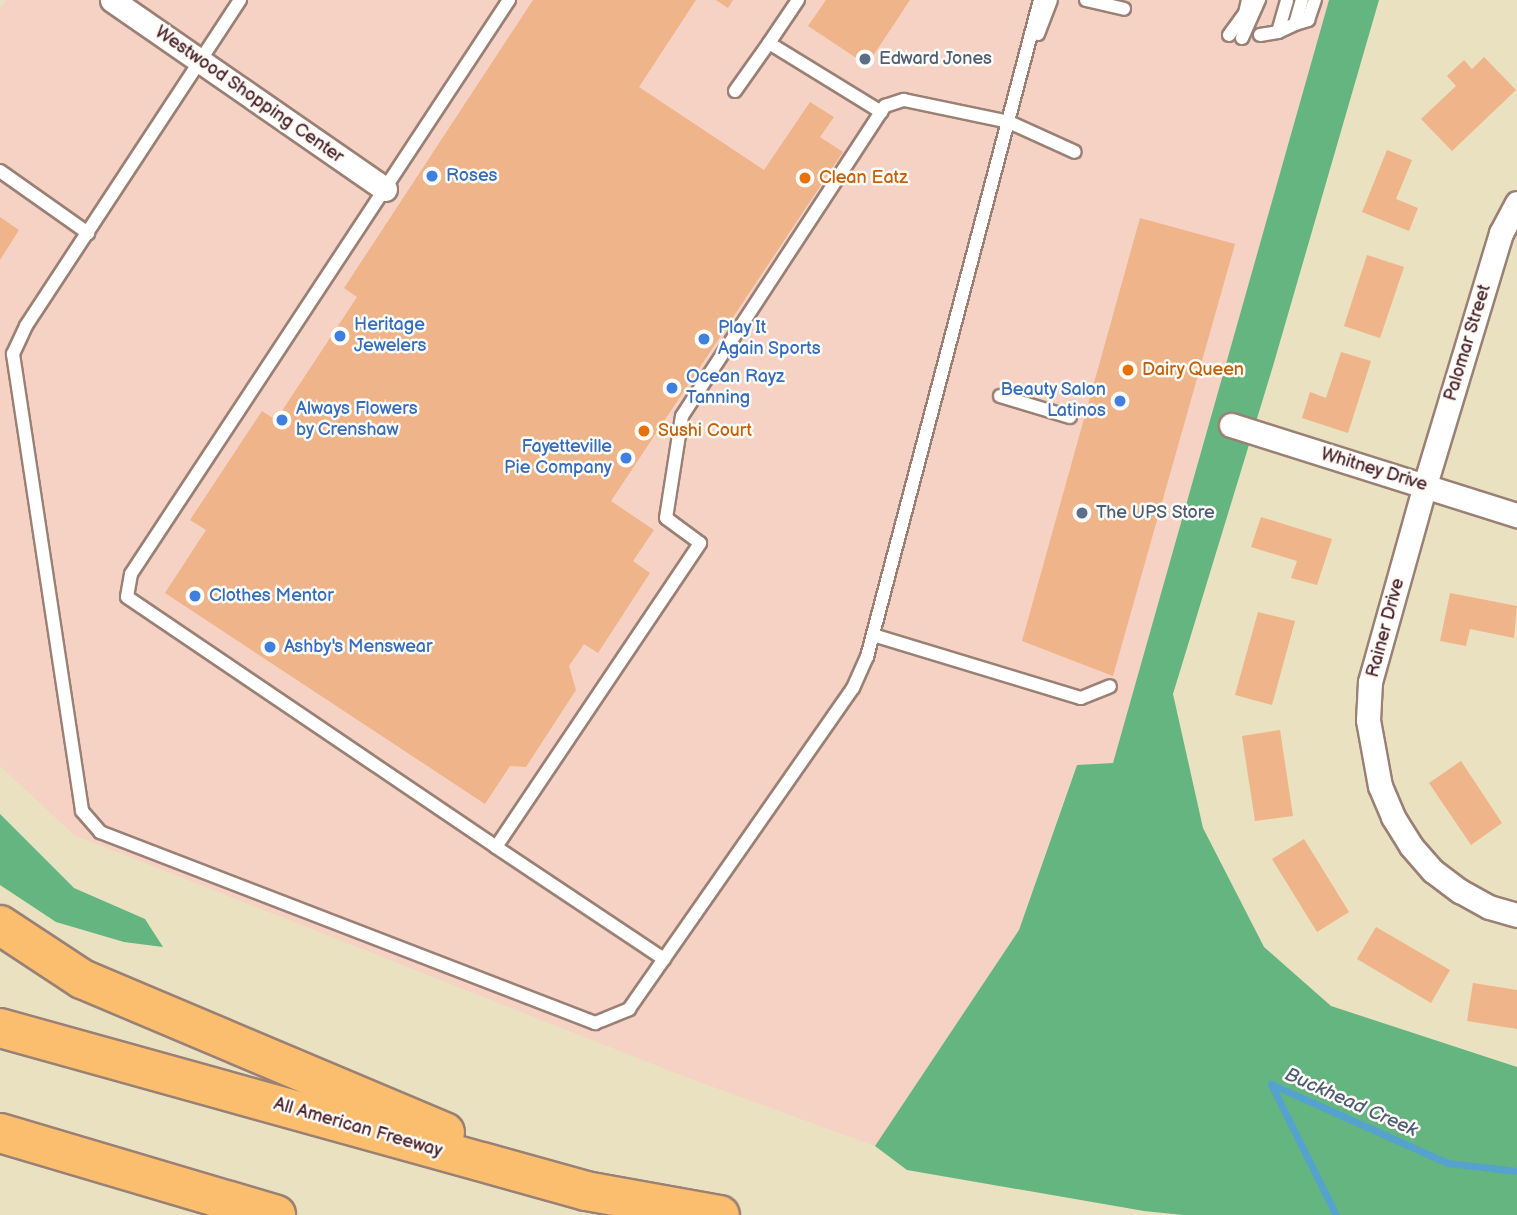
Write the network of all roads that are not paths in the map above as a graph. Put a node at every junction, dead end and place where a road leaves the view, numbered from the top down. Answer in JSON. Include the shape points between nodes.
{"nodes":[{"id":1,"x":112,"y":0,"type":"edge"},
{"id":2,"x":240,"y":0,"type":"edge"},
{"id":3,"x":509,"y":0,"type":"edge"},
{"id":4,"x":798,"y":0,"type":"edge"},
{"id":5,"x":1040,"y":0,"type":"edge"},
{"id":6,"x":1051,"y":0,"type":"edge"},
{"id":7,"x":1086,"y":0,"type":"edge"},
{"id":8,"x":1248,"y":0,"type":"edge"},
{"id":9,"x":1259,"y":0,"type":"edge"},
{"id":10,"x":1287,"y":0,"type":"edge"},
{"id":11,"x":1302,"y":0,"type":"edge"},
{"id":12,"x":1315,"y":0,"type":"edge"},
{"id":13,"x":1124,"y":9,"type":"dead end"},
{"id":14,"x":1295,"y":24,"type":"junction"},
{"id":15,"x":1278,"y":32,"type":"junction"},
{"id":16,"x":1260,"y":35,"type":"dead end"},
{"id":17,"x":769,"y":43,"type":"junction"},
{"id":18,"x":200,"y":60,"type":"junction"},
{"id":19,"x":1020,"y":80,"type":"junction"},
{"id":20,"x":735,"y":91,"type":"dead end"},
{"id":21,"x":881,"y":112,"type":"junction"},
{"id":22,"x":1009,"y":122,"type":"junction"},
{"id":23,"x":1075,"y":152,"type":"dead end"},
{"id":24,"x":0,"y":171,"type":"edge"},
{"id":25,"x":385,"y":189,"type":"junction"},
{"id":26,"x":1517,"y":203,"type":"edge"},
{"id":27,"x":88,"y":233,"type":"junction"},
{"id":28,"x":1000,"y":396,"type":"dead end"},
{"id":29,"x":1070,"y":417,"type":"dead end"},
{"id":30,"x":1231,"y":425,"type":"dead end"},
{"id":31,"x":1425,"y":485,"type":"junction"},
{"id":32,"x":1517,"y":514,"type":"edge"},
{"id":33,"x":873,"y":635,"type":"junction"},
{"id":34,"x":1110,"y":686,"type":"dead end"},
{"id":35,"x":496,"y":847,"type":"junction"},
{"id":36,"x":1517,"y":915,"type":"edge"},
{"id":37,"x":0,"y":925,"type":"edge"},
{"id":38,"x":664,"y":959,"type":"junction"},
{"id":39,"x":0,"y":1028,"type":"edge"},
{"id":40,"x":0,"y":1133,"type":"edge"},
{"id":41,"x":586,"y":1191,"type":"junction"},
{"id":42,"x":276,"y":1215,"type":"edge"},
{"id":43,"x":720,"y":1215,"type":"edge"}],
"edges":[{"from":1,"to":18,"type":"street","name":"Westwood Shopping Center"},
{"from":2,"to":18,"type":"lane"},
{"from":3,"to":25,"type":"lane"},
{"from":4,"to":17,"type":"lane"},
{"from":5,"to":19,"type":"lane"},
{"from":6,"to":19,"type":"lane"},
{"from":7,"to":13,"type":"lane"},
{"from":8,"to":9,"type":"lane","via":[[1236,37]]},
{"from":10,"to":15,"type":"lane"},
{"from":11,"to":14,"type":"lane"},
{"from":12,"to":14,"type":"lane","via":[[1308,20]]},
{"from":14,"to":15,"type":"lane"},
{"from":15,"to":16,"type":"lane"},
{"from":17,"to":20,"type":"lane"},
{"from":17,"to":21,"type":"lane"},
{"from":18,"to":25,"type":"street","name":"Westwood Shopping Center"},
{"from":18,"to":27,"type":"lane"},
{"from":19,"to":22,"type":"lane"},
{"from":21,"to":22,"type":"lane","via":[[904,100]]},
{"from":21,"to":35,"type":"lane","via":[[682,416],[666,518],[701,543]]},
{"from":22,"to":23,"type":"lane"},
{"from":22,"to":33,"type":"lane"},
{"from":24,"to":27,"type":"lane"},
{"from":25,"to":35,"type":"lane","via":[[131,574],[127,597]]},
{"from":26,"to":31,"type":"street","name":"Palomar Street","via":[[1501,233]]},
{"from":27,"to":38,"type":"lane","via":[[26,326],[13,354],[82,811],[100,832],[595,1023],[629,1009]]},
{"from":28,"to":29,"type":"lane"},
{"from":30,"to":31,"type":"street","name":"Whitney Drive"},
{"from":31,"to":32,"type":"street","name":"Whitney Drive"},
{"from":31,"to":36,"type":"street","name":"Rainer Drive","via":[[1370,682],[1372,753],[1393,817],[1410,846],[1460,891]]},
{"from":33,"to":34,"type":"lane","via":[[1081,698]]},
{"from":33,"to":38,"type":"lane","via":[[853,688]]},
{"from":35,"to":38,"type":"lane"},
{"from":37,"to":41,"type":"highway","via":[[82,979]]},
{"from":39,"to":41,"type":"highway","name":"All American Freeway"},
{"from":40,"to":42,"type":"highway"},
{"from":41,"to":43,"type":"highway","name":"All American Freeway"}]}
